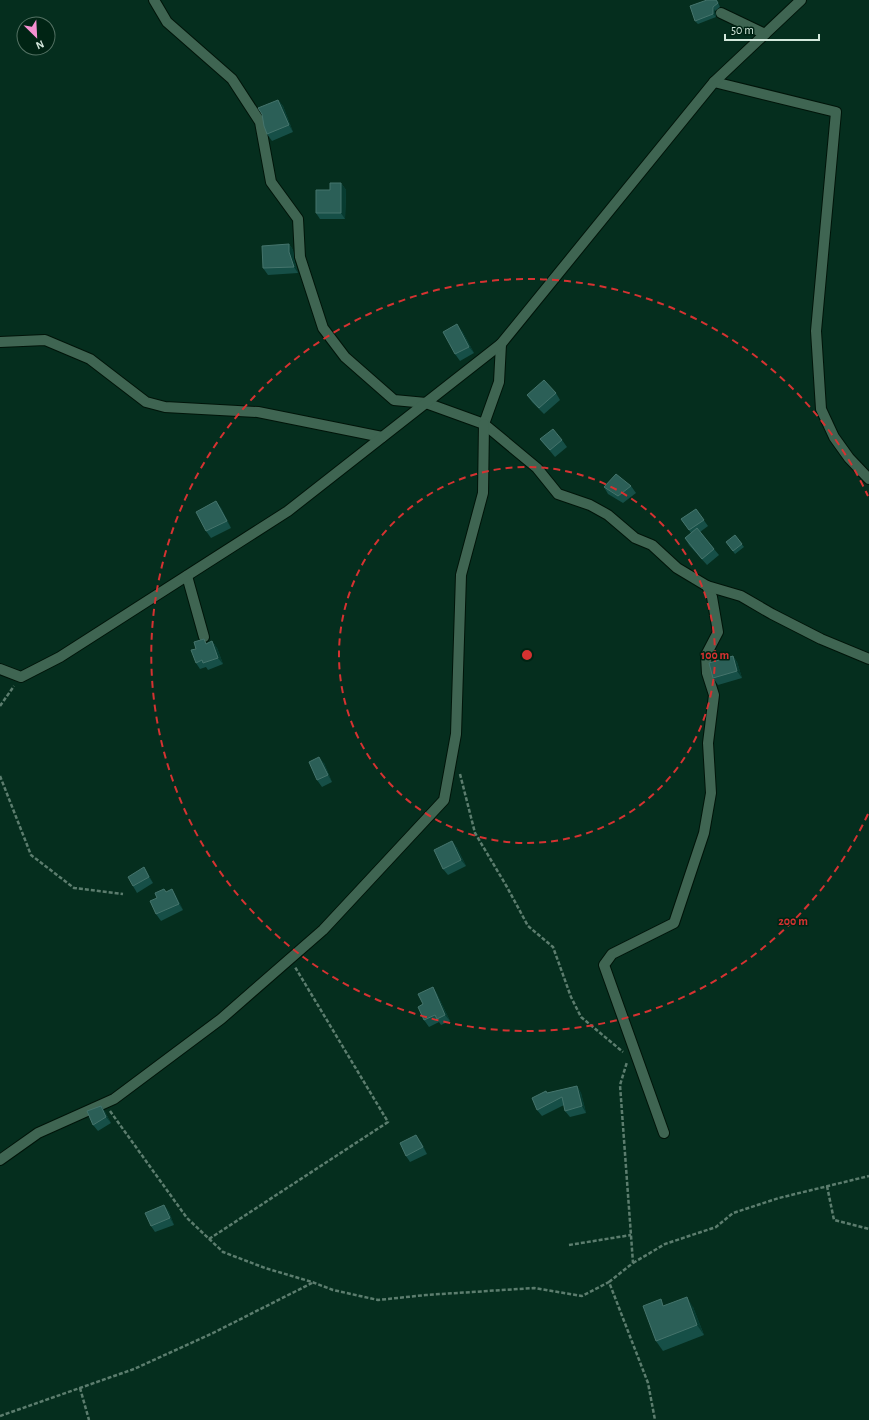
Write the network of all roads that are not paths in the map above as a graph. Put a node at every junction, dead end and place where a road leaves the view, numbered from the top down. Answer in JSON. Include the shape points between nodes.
{"nodes":[{"id":1,"x":154,"y":0,"type":"edge"},
{"id":2,"x":801,"y":0,"type":"edge"},
{"id":3,"x":721,"y":13,"type":"dead end"},
{"id":4,"x":765,"y":34,"type":"junction"},
{"id":5,"x":714,"y":82,"type":"junction"},
{"id":6,"x":0,"y":342,"type":"edge"},
{"id":7,"x":501,"y":344,"type":"junction"},
{"id":8,"x":426,"y":403,"type":"junction"},
{"id":9,"x":484,"y":424,"type":"junction"},
{"id":10,"x":382,"y":437,"type":"junction"},
{"id":11,"x":869,"y":479,"type":"edge"},
{"id":12,"x":187,"y":576,"type":"junction"},
{"id":13,"x":707,"y":586,"type":"junction"},
{"id":14,"x":204,"y":637,"type":"dead end"},
{"id":15,"x":869,"y":659,"type":"edge"},
{"id":16,"x":0,"y":669,"type":"edge"},
{"id":17,"x":664,"y":1133,"type":"dead end"},
{"id":18,"x":0,"y":1160,"type":"edge"}],
"edges":[{"from":1,"to":8,"type":"street","via":[[168,22],[232,79],[260,122],[271,182],[298,219],[300,257],[323,328],[345,357],[394,400]]},
{"from":2,"to":4,"type":"street"},
{"from":3,"to":4,"type":"street"},
{"from":4,"to":5,"type":"street"},
{"from":5,"to":7,"type":"street"},
{"from":5,"to":11,"type":"street","via":[[836,112],[816,331],[821,409],[834,437]]},
{"from":6,"to":10,"type":"street","via":[[45,340],[90,359],[146,402],[165,407],[258,412]]},
{"from":7,"to":8,"type":"street"},
{"from":7,"to":9,"type":"street","via":[[499,382]]},
{"from":8,"to":9,"type":"street"},
{"from":8,"to":10,"type":"street"},
{"from":9,"to":13,"type":"street","via":[[537,468],[558,494],[590,505],[608,515],[635,538],[652,545],[677,568]]},
{"from":9,"to":18,"type":"street","via":[[483,493],[460,575],[456,734],[444,800],[324,930],[221,1019],[114,1099],[38,1134]]},
{"from":10,"to":12,"type":"street","via":[[288,511]]},
{"from":12,"to":14,"type":"street"},
{"from":12,"to":16,"type":"street","via":[[60,657],[20,677]]},
{"from":13,"to":15,"type":"street","via":[[741,596],[821,639]]},
{"from":13,"to":17,"type":"street","via":[[712,597],[718,632],[706,655],[706,673],[714,695],[708,743],[711,793],[704,834],[674,923],[612,954],[604,965]]}]}
